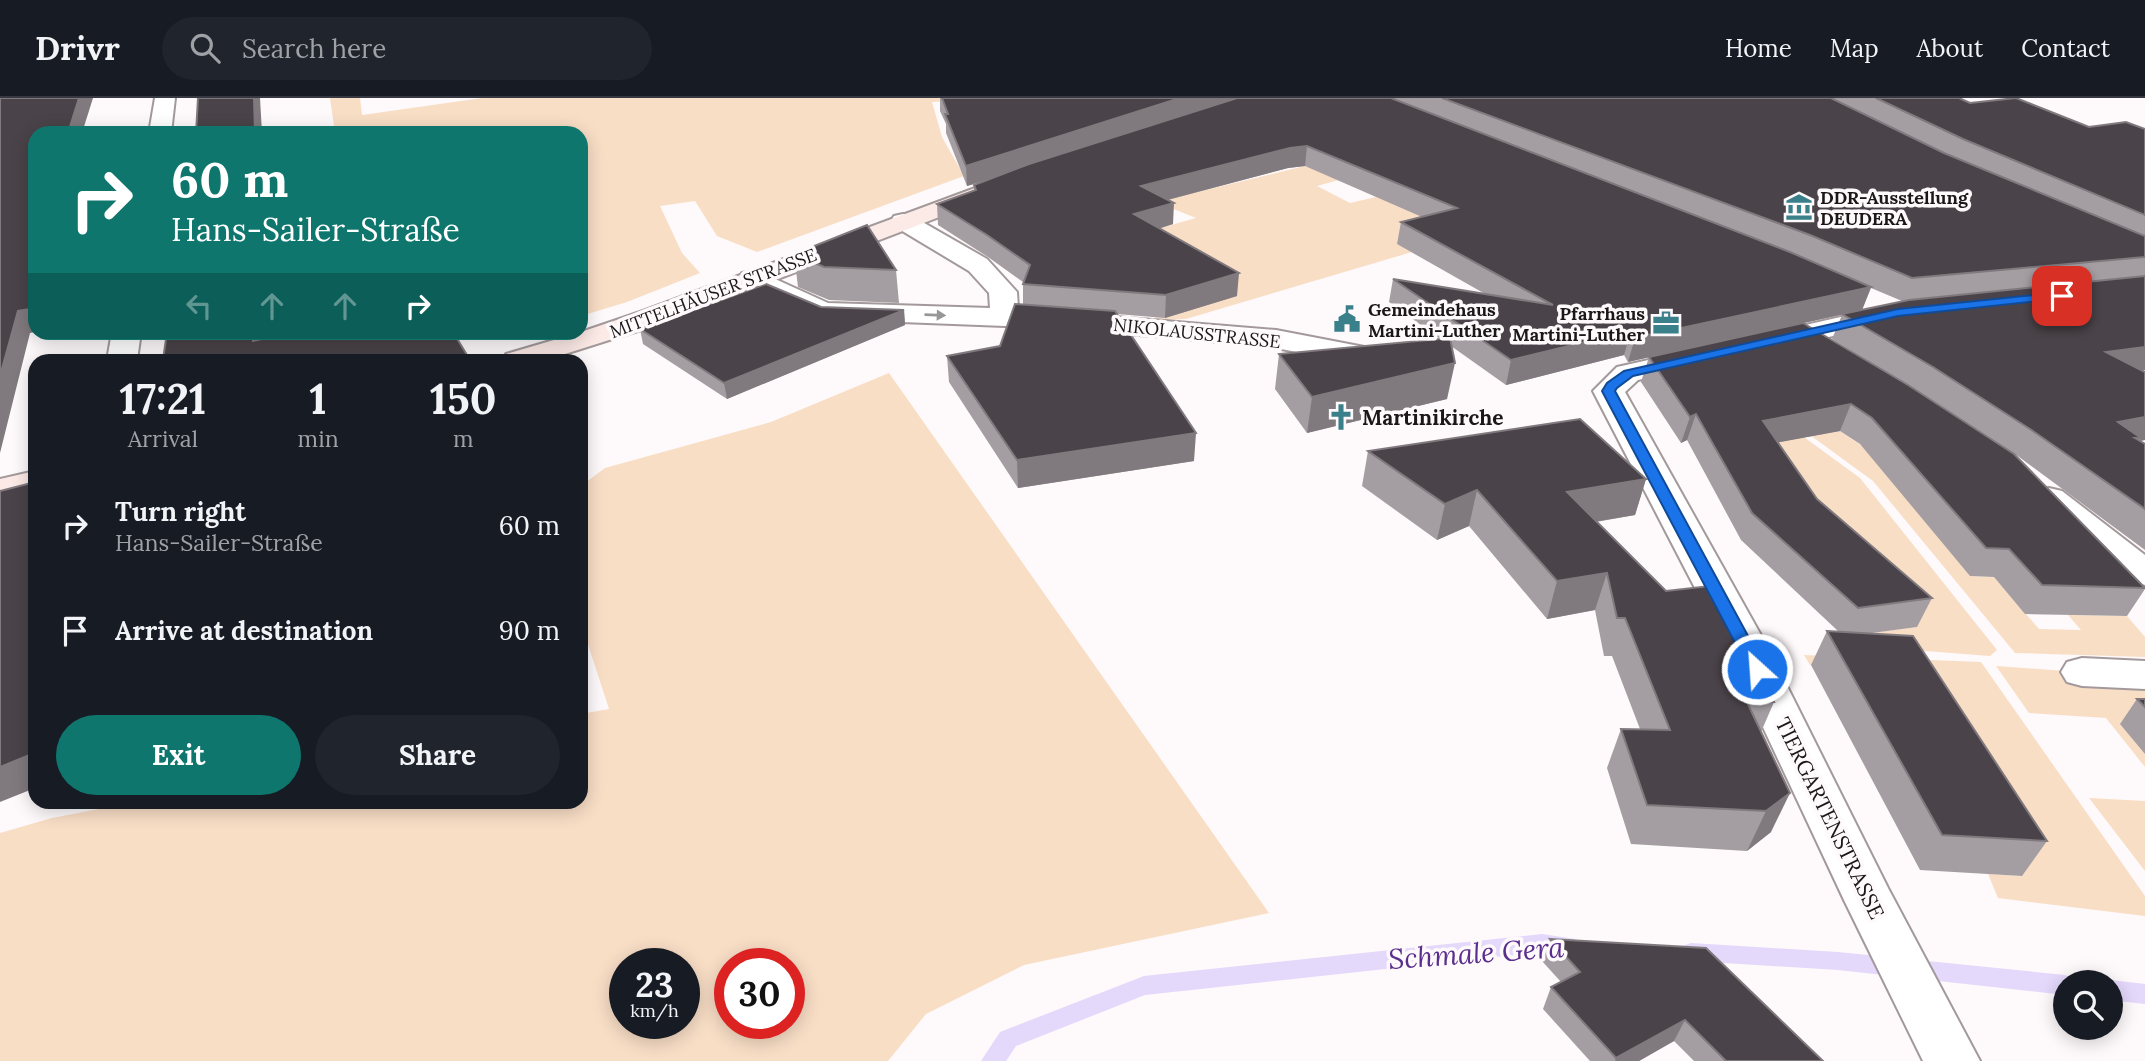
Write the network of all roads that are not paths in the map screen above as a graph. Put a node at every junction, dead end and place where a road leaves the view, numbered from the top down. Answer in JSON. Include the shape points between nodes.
{"nodes":[{"id":1,"x":165,"y":98,"type":"edge"},
{"id":2,"x":161,"y":126,"type":"edge"},
{"id":3,"x":1008,"y":182,"type":"edge"},
{"id":4,"x":904,"y":221,"type":"junction"},
{"id":5,"x":751,"y":279,"type":"junction"},
{"id":6,"x":1861,"y":296,"type":"edge"},
{"id":7,"x":1005,"y":317,"type":"junction"},
{"id":8,"x":1799,"y":335,"type":"junction"},
{"id":9,"x":588,"y":338,"type":"edge"},
{"id":10,"x":580,"y":340,"type":"edge"},
{"id":11,"x":536,"y":354,"type":"edge"},
{"id":12,"x":1832,"y":355,"type":"edge"},
{"id":13,"x":1388,"y":360,"type":"edge"},
{"id":14,"x":2025,"y":480,"type":"edge"},
{"id":15,"x":28,"y":483,"type":"edge"},
{"id":16,"x":0,"y":490,"type":"edge"},
{"id":17,"x":2145,"y":573,"type":"edge"},
{"id":18,"x":2081,"y":672,"type":"dead end"},
{"id":19,"x":2145,"y":675,"type":"edge"},
{"id":20,"x":1946,"y":1051,"type":"edge"}],
"edges":[{"from":1,"to":2,"type":"street"},
{"from":3,"to":4,"type":"main road","name":"MITTELHÄUSER STRASSE"},
{"from":4,"to":5,"type":"main road","name":"MITTELHÄUSER STRASSE"},
{"from":4,"to":7,"type":"street","via":[[978,265],[1003,292]]},
{"from":5,"to":7,"type":"street","name":"NIKOLAUSSTRASSE","one_way":true,"via":[[823,311]]},
{"from":5,"to":9,"type":"main road","name":"MITTELHÄUSER STRASSE"},
{"from":6,"to":8,"type":"street","via":[[1905,312]]},
{"from":7,"to":13,"type":"street","name":"NIKOLAUSSTRASSE","via":[[1276,339]]},
{"from":8,"to":12,"type":"street"},
{"from":8,"to":20,"type":"street","name":"TIERGARTENSTRASSE","via":[[1628,373],[1609,391],[1746,646]]},
{"from":10,"to":11,"type":"main road","name":"MITTELHÄUSER STRASSE"},
{"from":14,"to":17,"type":"street"},
{"from":15,"to":16,"type":"main road"},
{"from":18,"to":19,"type":"street"}]}
